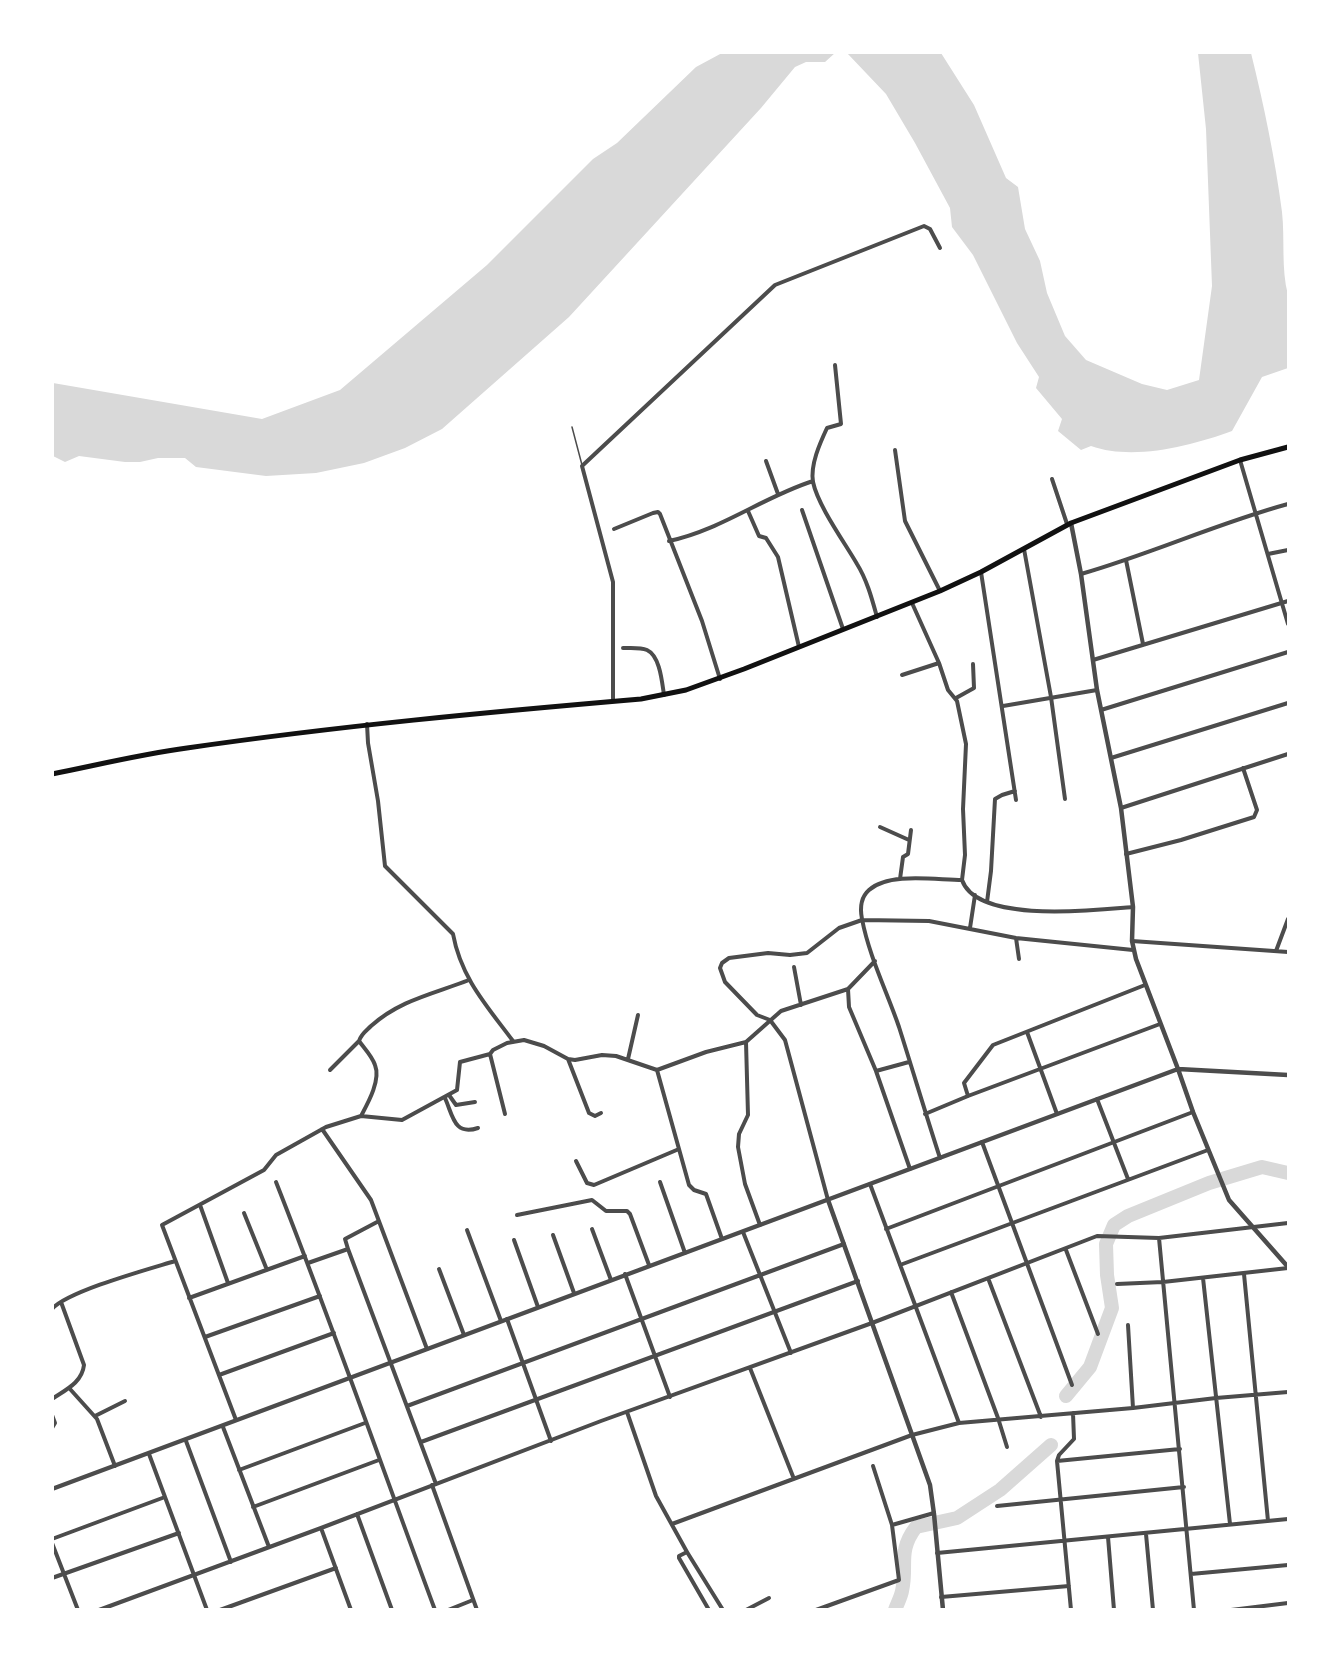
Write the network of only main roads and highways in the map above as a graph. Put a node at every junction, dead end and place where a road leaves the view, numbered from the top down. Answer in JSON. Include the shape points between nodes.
{"nodes":[{"id":1,"x":1288,"y":447,"type":"edge"},
{"id":2,"x":52,"y":774,"type":"edge"}],
"edges":[{"from":1,"to":2,"type":"main road","via":[[1240,460],[1069,523],[981,572],[912,603],[720,679],[664,696],[367,724],[173,750]]}]}
